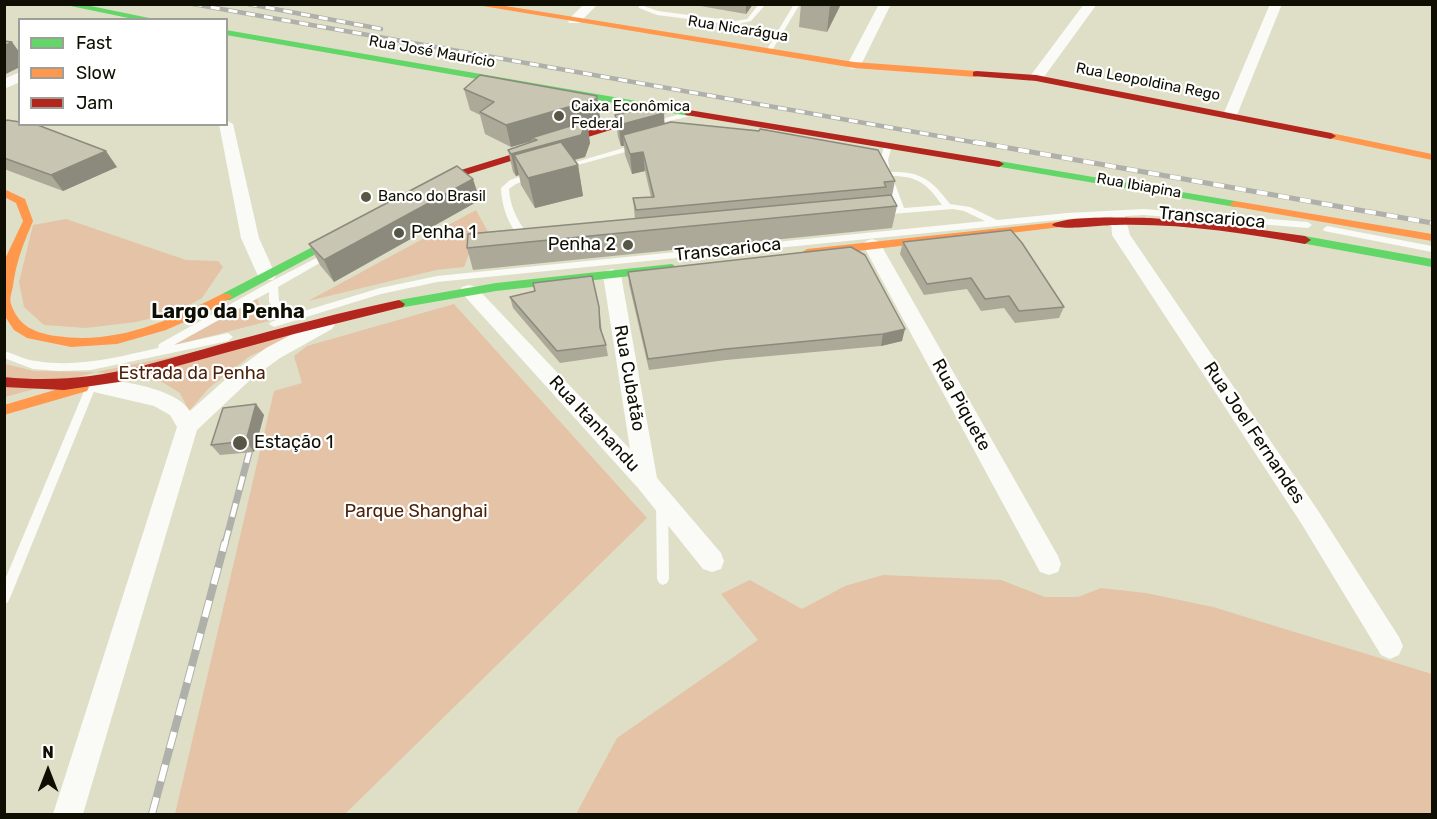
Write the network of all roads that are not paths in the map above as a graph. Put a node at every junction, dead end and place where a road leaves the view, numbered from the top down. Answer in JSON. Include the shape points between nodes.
{"nodes":[{"id":1,"x":65,"y":4,"type":"edge"},
{"id":2,"x":475,"y":4,"type":"edge"},
{"id":3,"x":592,"y":4,"type":"edge"},
{"id":4,"x":642,"y":4,"type":"edge"},
{"id":5,"x":763,"y":4,"type":"edge"},
{"id":6,"x":797,"y":4,"type":"edge"},
{"id":7,"x":885,"y":4,"type":"edge"},
{"id":8,"x":1091,"y":4,"type":"edge"},
{"id":9,"x":1276,"y":4,"type":"edge"},
{"id":10,"x":116,"y":17,"type":"edge"},
{"id":11,"x":574,"y":20,"type":"junction"},
{"id":12,"x":228,"y":32,"type":"edge"},
{"id":13,"x":769,"y":51,"type":"junction"},
{"id":14,"x":854,"y":65,"type":"junction"},
{"id":15,"x":18,"y":76,"type":"edge"},
{"id":16,"x":1036,"y":78,"type":"junction"},
{"id":17,"x":4,"y":85,"type":"edge"},
{"id":18,"x":667,"y":110,"type":"junction"},
{"id":19,"x":692,"y":113,"type":"junction"},
{"id":20,"x":1230,"y":115,"type":"junction"},
{"id":21,"x":712,"y":121,"type":"joint"},
{"id":22,"x":226,"y":126,"type":"edge"},
{"id":23,"x":844,"y":138,"type":"joint"},
{"id":24,"x":650,"y":142,"type":"edge"},
{"id":25,"x":888,"y":145,"type":"junction"},
{"id":26,"x":1432,"y":158,"type":"edge"},
{"id":27,"x":551,"y":170,"type":"edge"},
{"id":28,"x":540,"y":173,"type":"edge"},
{"id":29,"x":887,"y":174,"type":"junction"},
{"id":30,"x":1105,"y":180,"type":"junction"},
{"id":31,"x":4,"y":192,"type":"edge"},
{"id":32,"x":431,"y":199,"type":"edge"},
{"id":33,"x":410,"y":200,"type":"edge"},
{"id":34,"x":946,"y":206,"type":"junction"},
{"id":35,"x":902,"y":211,"type":"junction"},
{"id":36,"x":877,"y":213,"type":"edge"},
{"id":37,"x":1120,"y":217,"type":"junction"},
{"id":38,"x":369,"y":221,"type":"edge"},
{"id":39,"x":995,"y":223,"type":"junction"},
{"id":40,"x":1308,"y":225,"type":"junction"},
{"id":41,"x":1008,"y":231,"type":"junction"},
{"id":42,"x":364,"y":235,"type":"edge"},
{"id":43,"x":1432,"y":238,"type":"edge"},
{"id":44,"x":539,"y":245,"type":"edge"},
{"id":45,"x":872,"y":246,"type":"junction"},
{"id":46,"x":1432,"y":249,"type":"edge"},
{"id":47,"x":1432,"y":263,"type":"edge"},
{"id":48,"x":612,"y":275,"type":"junction"},
{"id":49,"x":270,"y":280,"type":"junction"},
{"id":50,"x":469,"y":291,"type":"junction"},
{"id":51,"x":6,"y":306,"type":"edge"},
{"id":52,"x":288,"y":320,"type":"junction"},
{"id":53,"x":330,"y":321,"type":"junction"},
{"id":54,"x":157,"y":350,"type":"junction"},
{"id":55,"x":4,"y":354,"type":"edge"},
{"id":56,"x":4,"y":382,"type":"edge"},
{"id":57,"x":92,"y":384,"type":"junction"},
{"id":58,"x":4,"y":410,"type":"edge"},
{"id":59,"x":188,"y":426,"type":"junction"},
{"id":60,"x":646,"y":481,"type":"junction"},
{"id":61,"x":662,"y":501,"type":"junction"},
{"id":62,"x":712,"y":561,"type":"dead end"},
{"id":63,"x":1049,"y":564,"type":"dead end"},
{"id":64,"x":663,"y":579,"type":"dead end"},
{"id":65,"x":4,"y":598,"type":"edge"},
{"id":66,"x":1390,"y":646,"type":"dead end"},
{"id":67,"x":68,"y":814,"type":"edge"}],
"edges":[{"from":1,"to":10,"type":"main road"},
{"from":2,"to":11,"type":"main road","name":"Rua Nicarágua"},
{"from":3,"to":11,"type":"street"},
{"from":4,"to":5,"type":"lane","via":[[641,8],[657,13],[735,23],[749,20]]},
{"from":6,"to":13,"type":"lane"},
{"from":7,"to":14,"type":"street"},
{"from":8,"to":16,"type":"street"},
{"from":9,"to":20,"type":"street"},
{"from":11,"to":13,"type":"main road","name":"Rua Nicarágua"},
{"from":12,"to":18,"type":"main road","name":"Rua José Maurício"},
{"from":13,"to":14,"type":"main road","name":"Rua Nicarágua"},
{"from":14,"to":16,"type":"main road","name":"Rua Leopoldina Rego"},
{"from":15,"to":17,"type":"street"},
{"from":16,"to":20,"type":"main road","name":"Rua Leopoldina Rego"},
{"from":18,"to":19,"type":"main road","name":"Rua Ibiapina"},
{"from":18,"to":33,"type":"main road","via":[[465,172]]},
{"from":19,"to":21,"type":"main road","name":"Rua Ibiapina"},
{"from":19,"to":32,"type":"lane","via":[[501,167]]},
{"from":20,"to":26,"type":"main road","name":"Rua Leopoldina Rego"},
{"from":21,"to":23,"type":"street","name":"Rua Ibiapina","via":[[809,142]]},
{"from":22,"to":49,"type":"street","via":[[250,238]]},
{"from":23,"to":25,"type":"main road","name":"Rua Ibiapina"},
{"from":24,"to":27,"type":"lane"},
{"from":25,"to":29,"type":"lane","via":[[884,160]]},
{"from":25,"to":30,"type":"main road","name":"Rua Ibiapina"},
{"from":28,"to":44,"type":"lane","via":[[513,182],[504,192],[524,237]]},
{"from":29,"to":34,"type":"lane","via":[[926,179]]},
{"from":29,"to":35,"type":"lane"},
{"from":30,"to":37,"type":"main road","via":[[1120,198]]},
{"from":30,"to":40,"type":"lane","name":"Transcarioca","via":[[1145,195]]},
{"from":30,"to":43,"type":"main road","name":"Rua Ibiapina"},
{"from":31,"to":51,"type":"main road","via":[[21,201],[28,221],[11,259]]},
{"from":34,"to":35,"type":"lane"},
{"from":34,"to":39,"type":"lane","via":[[967,209]]},
{"from":35,"to":36,"type":"lane"},
{"from":37,"to":39,"type":"lane","name":"Transcarioca"},
{"from":37,"to":40,"type":"lane","name":"Transcarioca","via":[[1200,215]]},
{"from":37,"to":41,"type":"main road"},
{"from":37,"to":47,"type":"main road","via":[[1274,233]]},
{"from":37,"to":66,"type":"street","name":"Rua Joel Fernandes","via":[[1121,235],[1309,516]]},
{"from":38,"to":49,"type":"main road"},
{"from":39,"to":41,"type":"lane"},
{"from":39,"to":52,"type":"lane","name":"Transcarioca","via":[[437,279],[380,291]]},
{"from":40,"to":46,"type":"lane","name":"Transcarioca"},
{"from":41,"to":45,"type":"main road"},
{"from":42,"to":49,"type":"lane","name":"Transcarioca"},
{"from":45,"to":48,"type":"main road"},
{"from":45,"to":63,"type":"street","name":"Rua Piquete"},
{"from":48,"to":50,"type":"main road"},
{"from":48,"to":60,"type":"street","name":"Rua Cubatão"},
{"from":49,"to":51,"type":"main road","via":[[173,324],[120,341],[58,343],[19,328]]},
{"from":49,"to":52,"type":"lane","via":[[274,302]]},
{"from":49,"to":54,"type":"lane","name":"Transcarioca"},
{"from":50,"to":53,"type":"main road"},
{"from":50,"to":60,"type":"street","name":"Rua Itanhandu"},
{"from":52,"to":54,"type":"lane","name":"Transcarioca","via":[[228,337]]},
{"from":53,"to":57,"type":"main road"},
{"from":53,"to":59,"type":"street","via":[[243,375]]},
{"from":54,"to":55,"type":"lane","name":"Transcarioca","via":[[117,362],[60,367],[33,365]]},
{"from":56,"to":57,"type":"main road","via":[[33,387]]},
{"from":57,"to":58,"type":"main road"},
{"from":57,"to":59,"type":"street","via":[[160,399],[177,409]]},
{"from":57,"to":65,"type":"lane"},
{"from":59,"to":67,"type":"street"},
{"from":60,"to":61,"type":"street","name":"Rua Itanhandu"},
{"from":61,"to":62,"type":"street","name":"Rua Itanhandu"},
{"from":61,"to":64,"type":"lane"}]}
